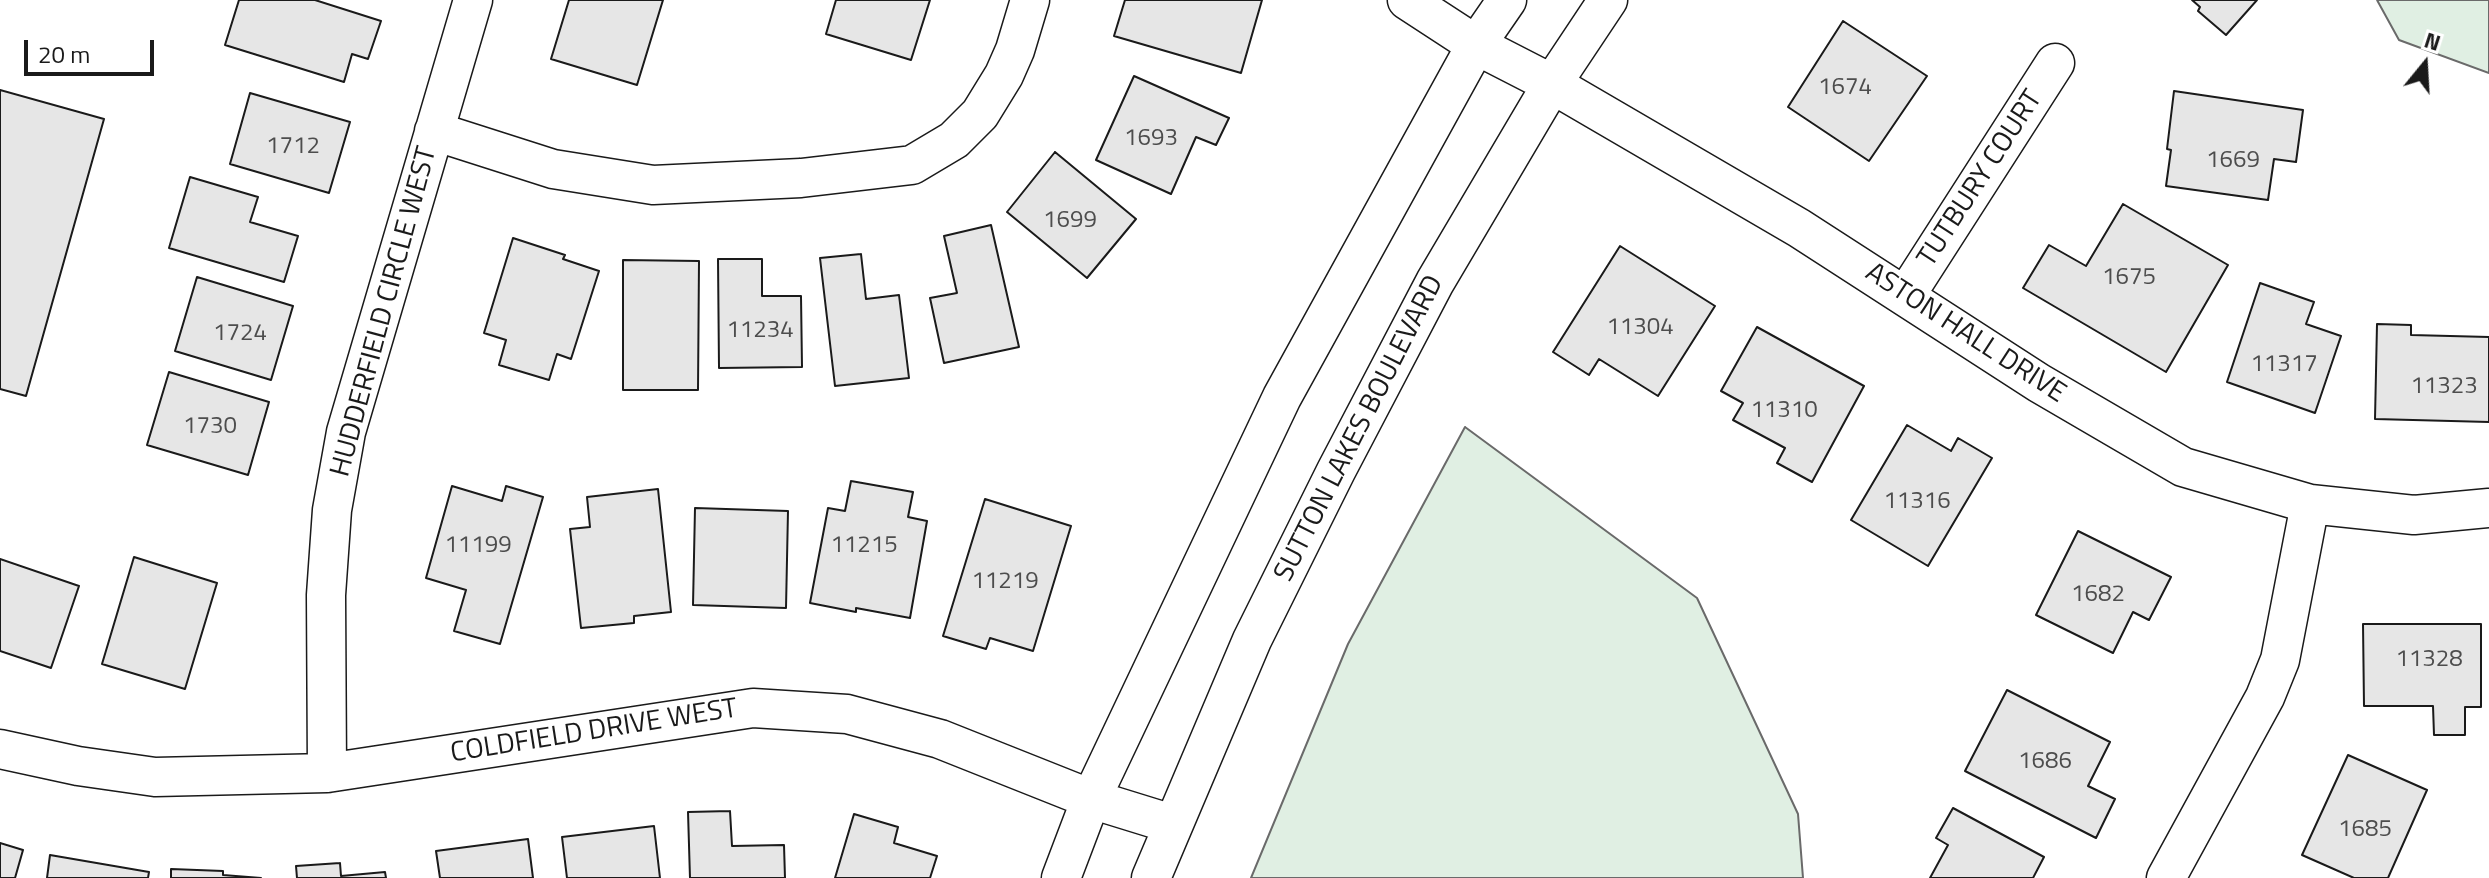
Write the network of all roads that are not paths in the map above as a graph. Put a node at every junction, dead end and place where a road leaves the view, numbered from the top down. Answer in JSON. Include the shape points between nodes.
{"nodes":[{"id":1,"x":473,"y":0,"type":"edge"},
{"id":2,"x":1030,"y":0,"type":"edge"},
{"id":3,"x":1407,"y":0,"type":"edge"},
{"id":4,"x":1507,"y":0,"type":"edge"},
{"id":5,"x":1608,"y":0,"type":"edge"},
{"id":6,"x":1476,"y":45,"type":"junction"},
{"id":7,"x":2055,"y":63,"type":"dead end"},
{"id":8,"x":1552,"y":84,"type":"junction"},
{"id":9,"x":434,"y":131,"type":"junction"},
{"id":10,"x":1906,"y":295,"type":"junction"},
{"id":11,"x":2310,"y":504,"type":"junction"},
{"id":12,"x":2489,"y":508,"type":"edge"},
{"id":13,"x":0,"y":749,"type":"edge"},
{"id":14,"x":327,"y":773,"type":"junction"},
{"id":15,"x":1091,"y":799,"type":"junction"},
{"id":16,"x":1172,"y":824,"type":"junction"},
{"id":17,"x":1061,"y":878,"type":"edge"},
{"id":18,"x":1151,"y":878,"type":"edge"},
{"id":19,"x":2166,"y":878,"type":"edge"}],
"edges":[{"from":1,"to":9,"type":"street","name":"HUDDERFIELD CIRCLE WEST"},
{"from":2,"to":9,"type":"street","via":[[1015,50],[980,114],[954,140],[912,165],[801,178],[653,185],[553,169]]},
{"from":3,"to":6,"type":"street","name":"ASTON HALL DRIVE"},
{"from":4,"to":6,"type":"street"},
{"from":5,"to":8,"type":"street","name":"SUTTON LAKES BOULEVARD"},
{"from":6,"to":8,"type":"street","name":"ASTON HALL DRIVE"},
{"from":6,"to":15,"type":"street","via":[[1282,397]]},
{"from":7,"to":10,"type":"street","name":"TUTBURY COURT"},
{"from":8,"to":10,"type":"street","name":"ASTON HALL DRIVE"},
{"from":8,"to":16,"type":"street","name":"SUTTON LAKES BOULEVARD","via":[[1435,282],[1336,471],[1252,640]]},
{"from":9,"to":14,"type":"street","name":"HUDDERFIELD CIRCLE WEST","via":[[346,432],[332,510],[326,595]]},
{"from":10,"to":11,"type":"street","name":"ASTON HALL DRIVE","via":[[2039,383],[2183,467]]},
{"from":11,"to":12,"type":"street","name":"ASTON HALL DRIVE","via":[[2414,515]]},
{"from":11,"to":19,"type":"street","via":[[2280,660]]},
{"from":13,"to":14,"type":"street","name":"COLDFIELD DRIVE WEST","via":[[155,777]]},
{"from":14,"to":15,"type":"street","name":"COLDFIELD DRIVE WEST","via":[[753,708],[847,714],[940,739]]},
{"from":15,"to":16,"type":"street","name":"COLDFIELD DRIVE WEST"},
{"from":15,"to":17,"type":"street"},
{"from":16,"to":18,"type":"street","name":"SUTTON LAKES BOULEVARD"}]}
